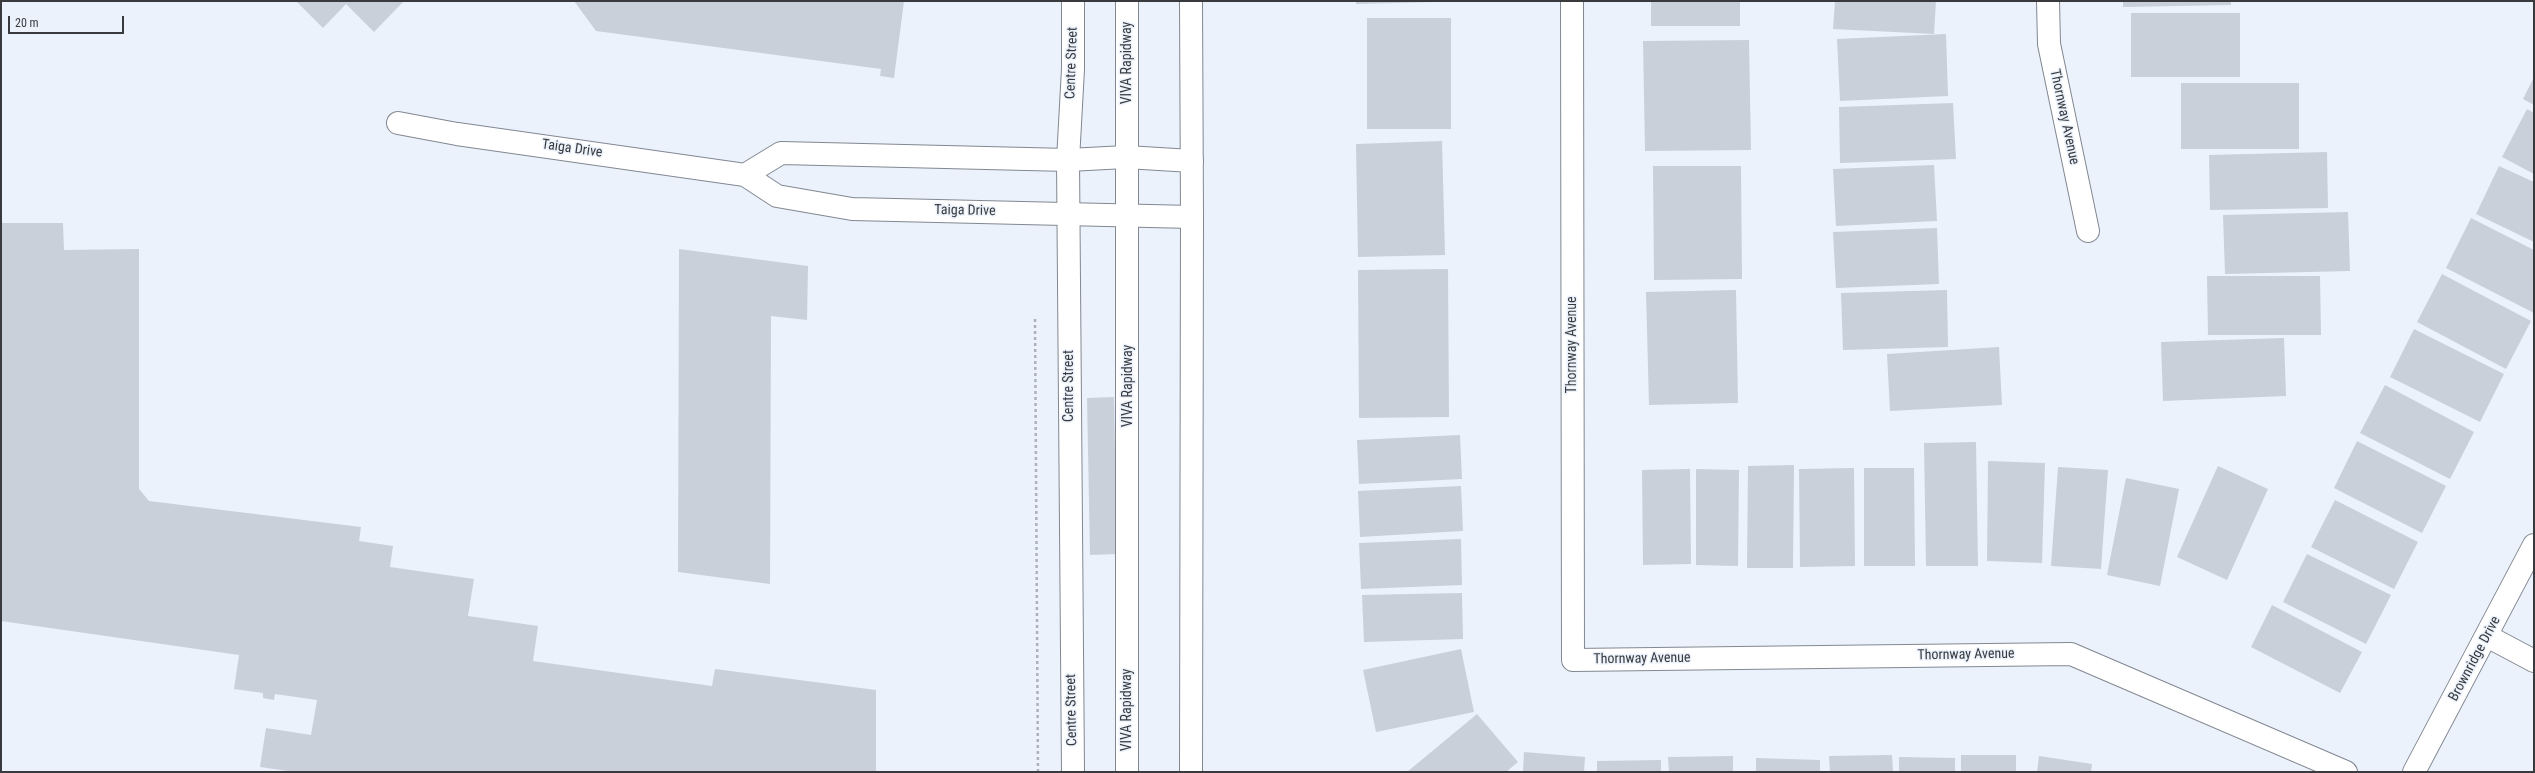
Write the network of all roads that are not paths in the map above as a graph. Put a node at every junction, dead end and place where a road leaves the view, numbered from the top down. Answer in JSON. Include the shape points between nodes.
{"nodes":[{"id":1,"x":1074,"y":1,"type":"edge"},
{"id":2,"x":1127,"y":1,"type":"edge"},
{"id":3,"x":1190,"y":1,"type":"edge"},
{"id":4,"x":1572,"y":1,"type":"edge"},
{"id":5,"x":2048,"y":1,"type":"edge"},
{"id":6,"x":398,"y":123,"type":"dead end"},
{"id":7,"x":1126,"y":158,"type":"junction"},
{"id":8,"x":1068,"y":160,"type":"junction"},
{"id":9,"x":1192,"y":161,"type":"junction"},
{"id":10,"x":745,"y":175,"type":"junction"},
{"id":11,"x":1068,"y":214,"type":"junction"},
{"id":12,"x":1128,"y":215,"type":"junction"},
{"id":13,"x":1192,"y":217,"type":"junction"},
{"id":14,"x":2088,"y":231,"type":"dead end"},
{"id":15,"x":2534,"y":545,"type":"edge"},
{"id":16,"x":2487,"y":636,"type":"junction"},
{"id":17,"x":2534,"y":660,"type":"edge"},
{"id":18,"x":1073,"y":772,"type":"edge"},
{"id":19,"x":1127,"y":772,"type":"edge"},
{"id":20,"x":1190,"y":772,"type":"edge"},
{"id":21,"x":2346,"y":772,"type":"edge"},
{"id":22,"x":2414,"y":772,"type":"edge"}],
"edges":[{"from":1,"to":8,"type":"street","name":"Centre Street"},
{"from":2,"to":7,"type":"street","name":"VIVA Rapidway"},
{"from":3,"to":9,"type":"street"},
{"from":4,"to":21,"type":"street","name":"Thornway Avenue","via":[[1573,660],[2071,654]]},
{"from":5,"to":14,"type":"street","name":"Thornway Avenue","via":[[2049,44]]},
{"from":6,"to":10,"type":"street","name":"Taiga Drive","via":[[457,134]]},
{"from":7,"to":8,"type":"street"},
{"from":7,"to":9,"type":"street"},
{"from":7,"to":12,"type":"street","name":"VIVA Rapidway"},
{"from":8,"to":10,"type":"street","via":[[781,153]]},
{"from":8,"to":11,"type":"street","name":"Centre Street"},
{"from":9,"to":13,"type":"street"},
{"from":10,"to":11,"type":"street","name":"Taiga Drive","via":[[777,196],[852,209]]},
{"from":11,"to":12,"type":"street","name":"Taiga Drive"},
{"from":11,"to":18,"type":"street","name":"Centre Street"},
{"from":12,"to":13,"type":"street","name":"Taiga Drive"},
{"from":12,"to":19,"type":"street","name":"VIVA Rapidway"},
{"from":13,"to":20,"type":"street"},
{"from":15,"to":16,"type":"street","name":"Brownridge Drive"},
{"from":16,"to":17,"type":"street"},
{"from":16,"to":22,"type":"street","name":"Brownridge Drive"}]}
